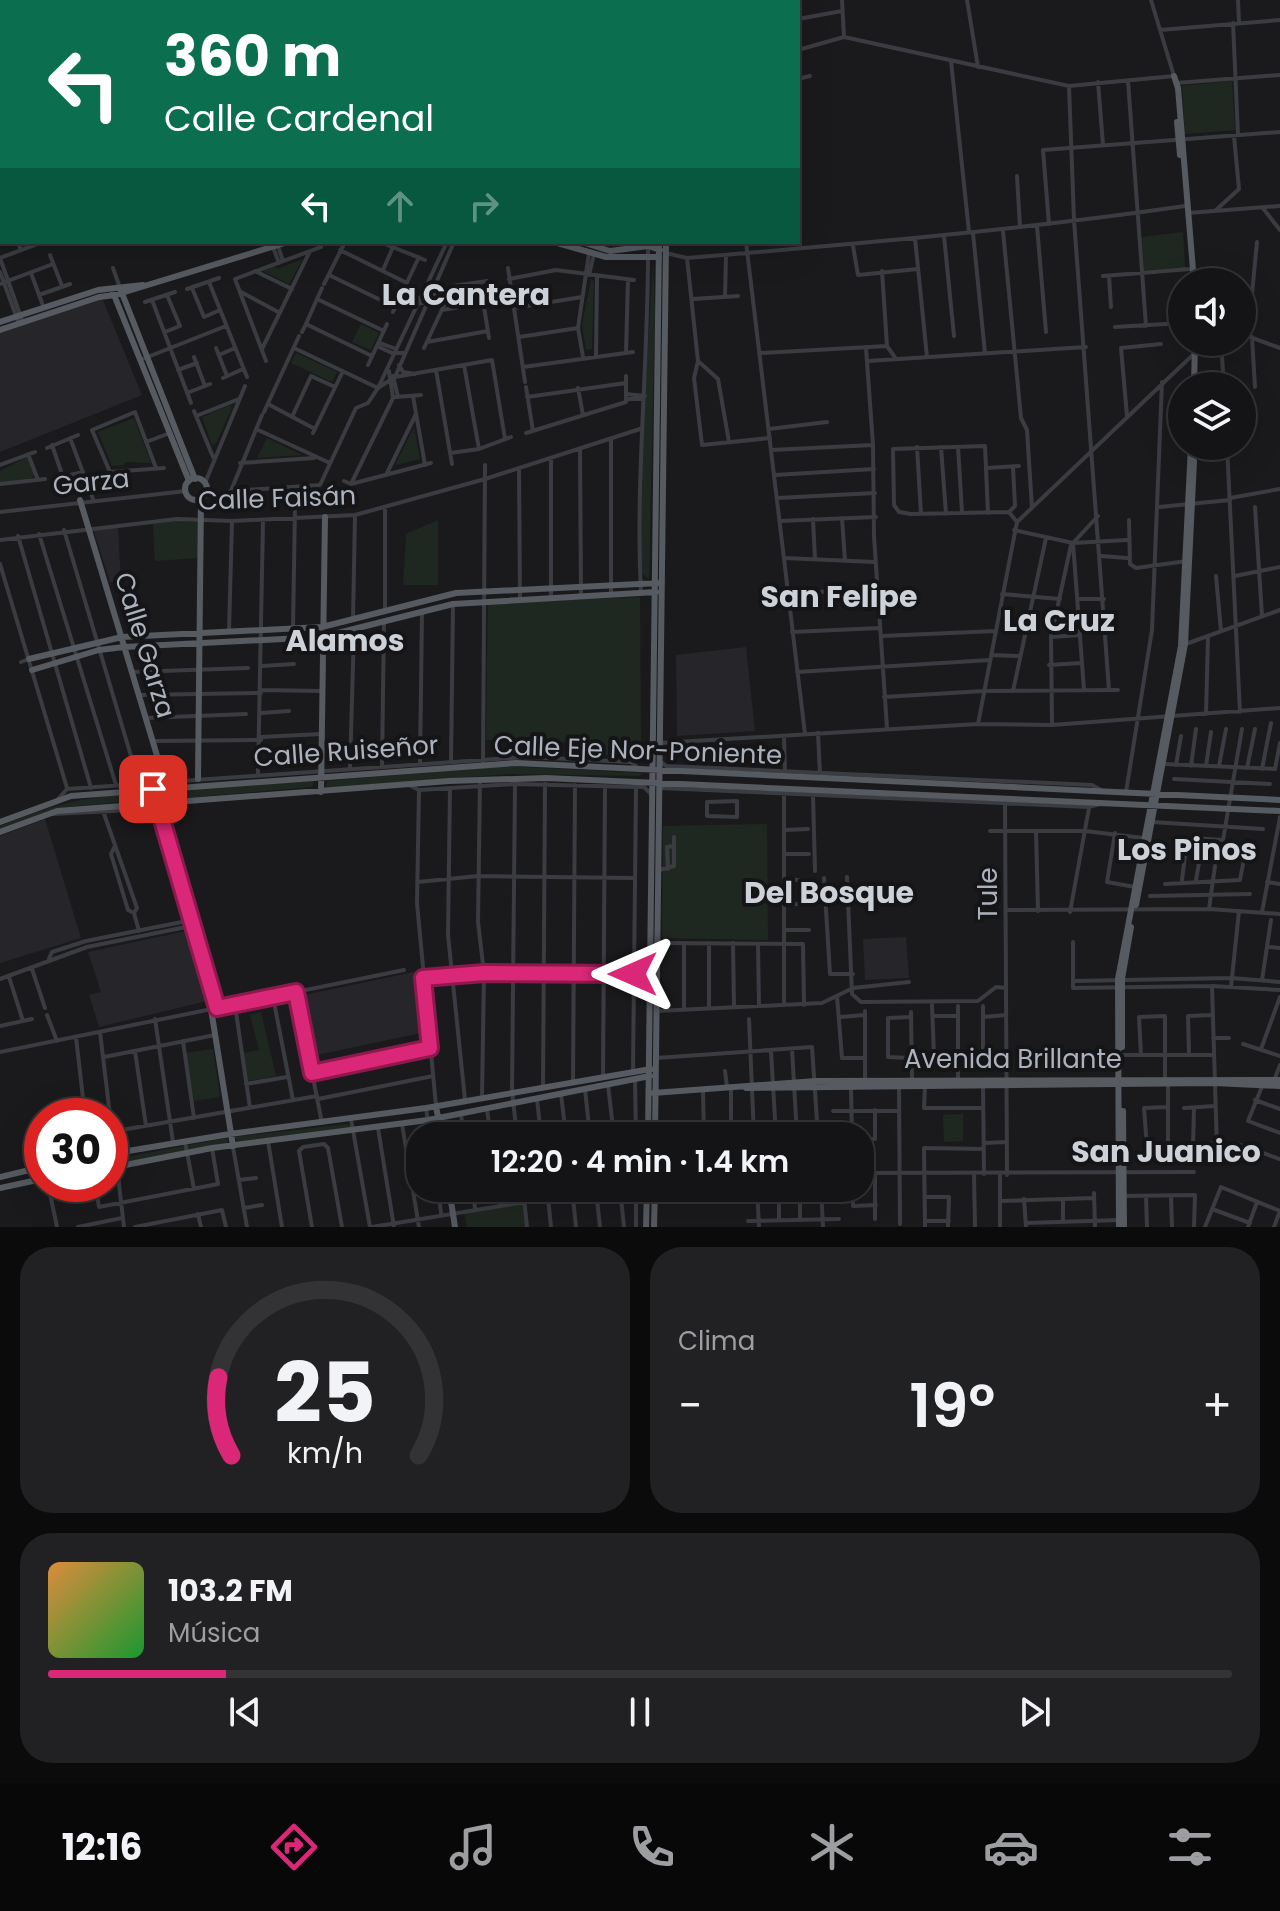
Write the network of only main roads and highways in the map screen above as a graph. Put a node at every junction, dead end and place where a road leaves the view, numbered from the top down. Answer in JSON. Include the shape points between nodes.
{"nodes":[{"id":1,"x":1175,"y":80,"type":"road end"},
{"id":2,"x":1187,"y":211,"type":"junction"},
{"id":3,"x":282,"y":244,"type":"edge"},
{"id":4,"x":648,"y":244,"type":"edge"},
{"id":5,"x":583,"y":247,"type":"edge"},
{"id":6,"x":663,"y":252,"type":"edge"},
{"id":7,"x":1190,"y":268,"type":"edge"},
{"id":8,"x":1191,"y":268,"type":"edge"},
{"id":9,"x":117,"y":292,"type":"junction"},
{"id":10,"x":20,"y":320,"type":"junction"},
{"id":11,"x":0,"y":322,"type":"edge"},
{"id":12,"x":0,"y":330,"type":"edge"},
{"id":13,"x":1192,"y":460,"type":"edge"},
{"id":14,"x":192,"y":480,"type":"junction"},
{"id":15,"x":201,"y":499,"type":"junction"},
{"id":16,"x":80,"y":500,"type":"road end"},
{"id":17,"x":325,"y":517,"type":"road end"},
{"id":18,"x":658,"y":583,"type":"junction"},
{"id":19,"x":658,"y":592,"type":"junction"},
{"id":20,"x":322,"y":627,"type":"junction"},
{"id":21,"x":200,"y":635,"type":"junction"},
{"id":22,"x":122,"y":637,"type":"junction"},
{"id":23,"x":322,"y":637,"type":"junction"},
{"id":24,"x":201,"y":645,"type":"junction"},
{"id":25,"x":124,"y":647,"type":"junction"},
{"id":26,"x":25,"y":661,"type":"road end"},
{"id":27,"x":32,"y":670,"type":"road end"},
{"id":28,"x":1170,"y":716,"type":"junction"},
{"id":29,"x":657,"y":766,"type":"junction"},
{"id":30,"x":320,"y":773,"type":"junction"},
{"id":31,"x":198,"y":779,"type":"road end"},
{"id":32,"x":657,"y":784,"type":"junction"},
{"id":33,"x":166,"y":785,"type":"junction"},
{"id":34,"x":149,"y":789,"type":"junction"},
{"id":35,"x":1105,"y":791,"type":"junction"},
{"id":36,"x":321,"y":792,"type":"junction"},
{"id":37,"x":1155,"y":794,"type":"junction"},
{"id":38,"x":1271,"y":799,"type":"junction"},
{"id":39,"x":1280,"y":800,"type":"edge"},
{"id":40,"x":171,"y":802,"type":"junction"},
{"id":41,"x":1104,"y":804,"type":"junction"},
{"id":42,"x":153,"y":805,"type":"junction"},
{"id":43,"x":1153,"y":806,"type":"junction"},
{"id":44,"x":1270,"y":810,"type":"junction"},
{"id":45,"x":1280,"y":811,"type":"edge"},
{"id":46,"x":0,"y":822,"type":"edge"},
{"id":47,"x":0,"y":832,"type":"edge"},
{"id":48,"x":1133,"y":910,"type":"junction"},
{"id":49,"x":1120,"y":983,"type":"junction"},
{"id":50,"x":652,"y":1073,"type":"junction"},
{"id":51,"x":1278,"y":1079,"type":"edge"},
{"id":52,"x":1214,"y":1080,"type":"junction"},
{"id":53,"x":1120,"y":1081,"type":"junction"},
{"id":54,"x":925,"y":1083,"type":"junction"},
{"id":55,"x":983,"y":1083,"type":"junction"},
{"id":56,"x":816,"y":1084,"type":"junction"},
{"id":57,"x":1280,"y":1086,"type":"edge"},
{"id":58,"x":652,"y":1093,"type":"junction"},
{"id":59,"x":436,"y":1106,"type":"junction"},
{"id":60,"x":438,"y":1118,"type":"junction"},
{"id":61,"x":439,"y":1122,"type":"edge"},
{"id":62,"x":649,"y":1122,"type":"edge"},
{"id":63,"x":654,"y":1122,"type":"edge"},
{"id":64,"x":230,"y":1134,"type":"junction"},
{"id":65,"x":233,"y":1146,"type":"junction"},
{"id":66,"x":128,"y":1151,"type":"edge"},
{"id":67,"x":128,"y":1164,"type":"edge"},
{"id":68,"x":24,"y":1171,"type":"edge"},
{"id":69,"x":1121,"y":1174,"type":"junction"},
{"id":70,"x":0,"y":1177,"type":"edge"},
{"id":71,"x":24,"y":1183,"type":"edge"},
{"id":72,"x":0,"y":1188,"type":"edge"},
{"id":73,"x":451,"y":1202,"type":"edge"},
{"id":74,"x":647,"y":1202,"type":"edge"},
{"id":75,"x":655,"y":1202,"type":"edge"},
{"id":76,"x":453,"y":1222,"type":"edge"},
{"id":77,"x":1121,"y":1223,"type":"edge"},
{"id":78,"x":646,"y":1227,"type":"edge"},
{"id":79,"x":654,"y":1227,"type":"edge"}],
"edges":[{"from":1,"to":2,"type":"main road"},
{"from":2,"to":7,"type":"main road"},
{"from":2,"to":8,"type":"main road"},
{"from":3,"to":9,"type":"main road"},
{"from":4,"to":5,"type":"main road","via":[[610,251]]},
{"from":4,"to":6,"type":"main road"},
{"from":5,"to":6,"type":"main road","via":[[617,258],[648,258]]},
{"from":6,"to":18,"type":"main road"},
{"from":9,"to":10,"type":"main road"},
{"from":9,"to":14,"type":"main road"},
{"from":10,"to":11,"type":"main road"},
{"from":10,"to":12,"type":"main road"},
{"from":13,"to":28,"type":"main road","via":[[1183,645]]},
{"from":14,"to":15,"type":"main road","via":[[205,483]]},
{"from":14,"to":15,"type":"main road","via":[[186,491],[191,499]]},
{"from":15,"to":21,"type":"main road"},
{"from":16,"to":22,"type":"main road","name":"Calle Garza"},
{"from":17,"to":20,"type":"main road"},
{"from":18,"to":19,"type":"main road"},
{"from":18,"to":20,"type":"main road","via":[[456,593]]},
{"from":19,"to":23,"type":"main road","via":[[453,604]]},
{"from":19,"to":29,"type":"main road"},
{"from":19,"to":29,"type":"main road"},
{"from":20,"to":21,"type":"main road"},
{"from":20,"to":23,"type":"main road"},
{"from":21,"to":22,"type":"main road"},
{"from":21,"to":24,"type":"main road"},
{"from":22,"to":25,"type":"main road","name":"Calle Garza"},
{"from":22,"to":26,"type":"main road"},
{"from":23,"to":24,"type":"main road"},
{"from":23,"to":30,"type":"main road"},
{"from":24,"to":25,"type":"main road"},
{"from":24,"to":31,"type":"main road"},
{"from":25,"to":27,"type":"main road"},
{"from":25,"to":33,"type":"main road","name":"Calle Garza"},
{"from":28,"to":37,"type":"main road"},
{"from":28,"to":37,"type":"main road"},
{"from":29,"to":30,"type":"main road","name":"Calle Eje Nor-Poniente","via":[[483,762]]},
{"from":29,"to":32,"type":"main road"},
{"from":29,"to":35,"type":"main road","name":"Calle Eje Nor-Poniente"},
{"from":30,"to":33,"type":"main road","name":"Calle Eje Nor-Poniente"},
{"from":30,"to":36,"type":"main road"},
{"from":32,"to":36,"type":"main road","name":"Calle Eje Nor-Poniente","via":[[480,783]]},
{"from":32,"to":41,"type":"main road","name":"Calle Eje Nor-Poniente"},
{"from":32,"to":50,"type":"main road"},
{"from":32,"to":50,"type":"main road","via":[[652,796]]},
{"from":33,"to":34,"type":"main road","name":"Calle Eje Nor-Poniente"},
{"from":33,"to":40,"type":"main road","name":"Calle Garza"},
{"from":34,"to":42,"type":"main road"},
{"from":34,"to":46,"type":"main road","name":"Calle Eje Nor-Poniente","via":[[58,799]]},
{"from":35,"to":37,"type":"main road","name":"Calle Eje Nor-Poniente"},
{"from":35,"to":41,"type":"main road"},
{"from":36,"to":40,"type":"main road","name":"Calle Eje Nor-Poniente"},
{"from":37,"to":38,"type":"main road","name":"Calle Eje Nor-Poniente"},
{"from":37,"to":43,"type":"main road"},
{"from":38,"to":39,"type":"main road","name":"Calle Eje Nor-Poniente"},
{"from":38,"to":44,"type":"main road"},
{"from":40,"to":42,"type":"main road","name":"Calle Eje Nor-Poniente"},
{"from":41,"to":43,"type":"main road","name":"Calle Eje Nor-Poniente"},
{"from":42,"to":47,"type":"main road","name":"Calle Eje Nor-Poniente","via":[[43,815]]},
{"from":42,"to":64,"type":"main road","via":[[214,1008]]},
{"from":43,"to":44,"type":"main road","name":"Calle Eje Nor-Poniente"},
{"from":43,"to":48,"type":"main road"},
{"from":43,"to":48,"type":"main road"},
{"from":44,"to":45,"type":"main road","name":"Calle Eje Nor-Poniente"},
{"from":48,"to":49,"type":"main road"},
{"from":49,"to":53,"type":"main road"},
{"from":49,"to":53,"type":"main road"},
{"from":50,"to":58,"type":"main road"},
{"from":50,"to":59,"type":"main road"},
{"from":50,"to":60,"type":"main road"},
{"from":51,"to":52,"type":"main road","name":"Avenida Brillante"},
{"from":52,"to":53,"type":"main road","name":"Avenida Brillante"},
{"from":52,"to":57,"type":"main road","name":"Avenida Brillante"},
{"from":53,"to":55,"type":"main road","name":"Avenida Brillante"},
{"from":53,"to":69,"type":"main road"},
{"from":54,"to":55,"type":"main road","name":"Avenida Brillante"},
{"from":54,"to":55,"type":"main road","name":"Avenida Brillante"},
{"from":54,"to":56,"type":"main road","name":"Avenida Brillante"},
{"from":54,"to":56,"type":"main road","name":"Avenida Brillante","via":[[851,1088]]},
{"from":56,"to":58,"type":"main road","name":"Avenida Brillante"},
{"from":58,"to":62,"type":"main road"},
{"from":58,"to":63,"type":"main road"},
{"from":59,"to":60,"type":"main road"},
{"from":59,"to":64,"type":"main road"},
{"from":60,"to":61,"type":"main road"},
{"from":60,"to":65,"type":"main road","via":[[311,1141]]},
{"from":64,"to":65,"type":"main road"},
{"from":64,"to":66,"type":"main road"},
{"from":65,"to":67,"type":"main road"},
{"from":68,"to":70,"type":"main road"},
{"from":69,"to":77,"type":"main road"},
{"from":69,"to":77,"type":"main road"},
{"from":71,"to":72,"type":"main road"},
{"from":73,"to":76,"type":"main road"},
{"from":74,"to":78,"type":"main road"},
{"from":75,"to":79,"type":"main road"}]}
